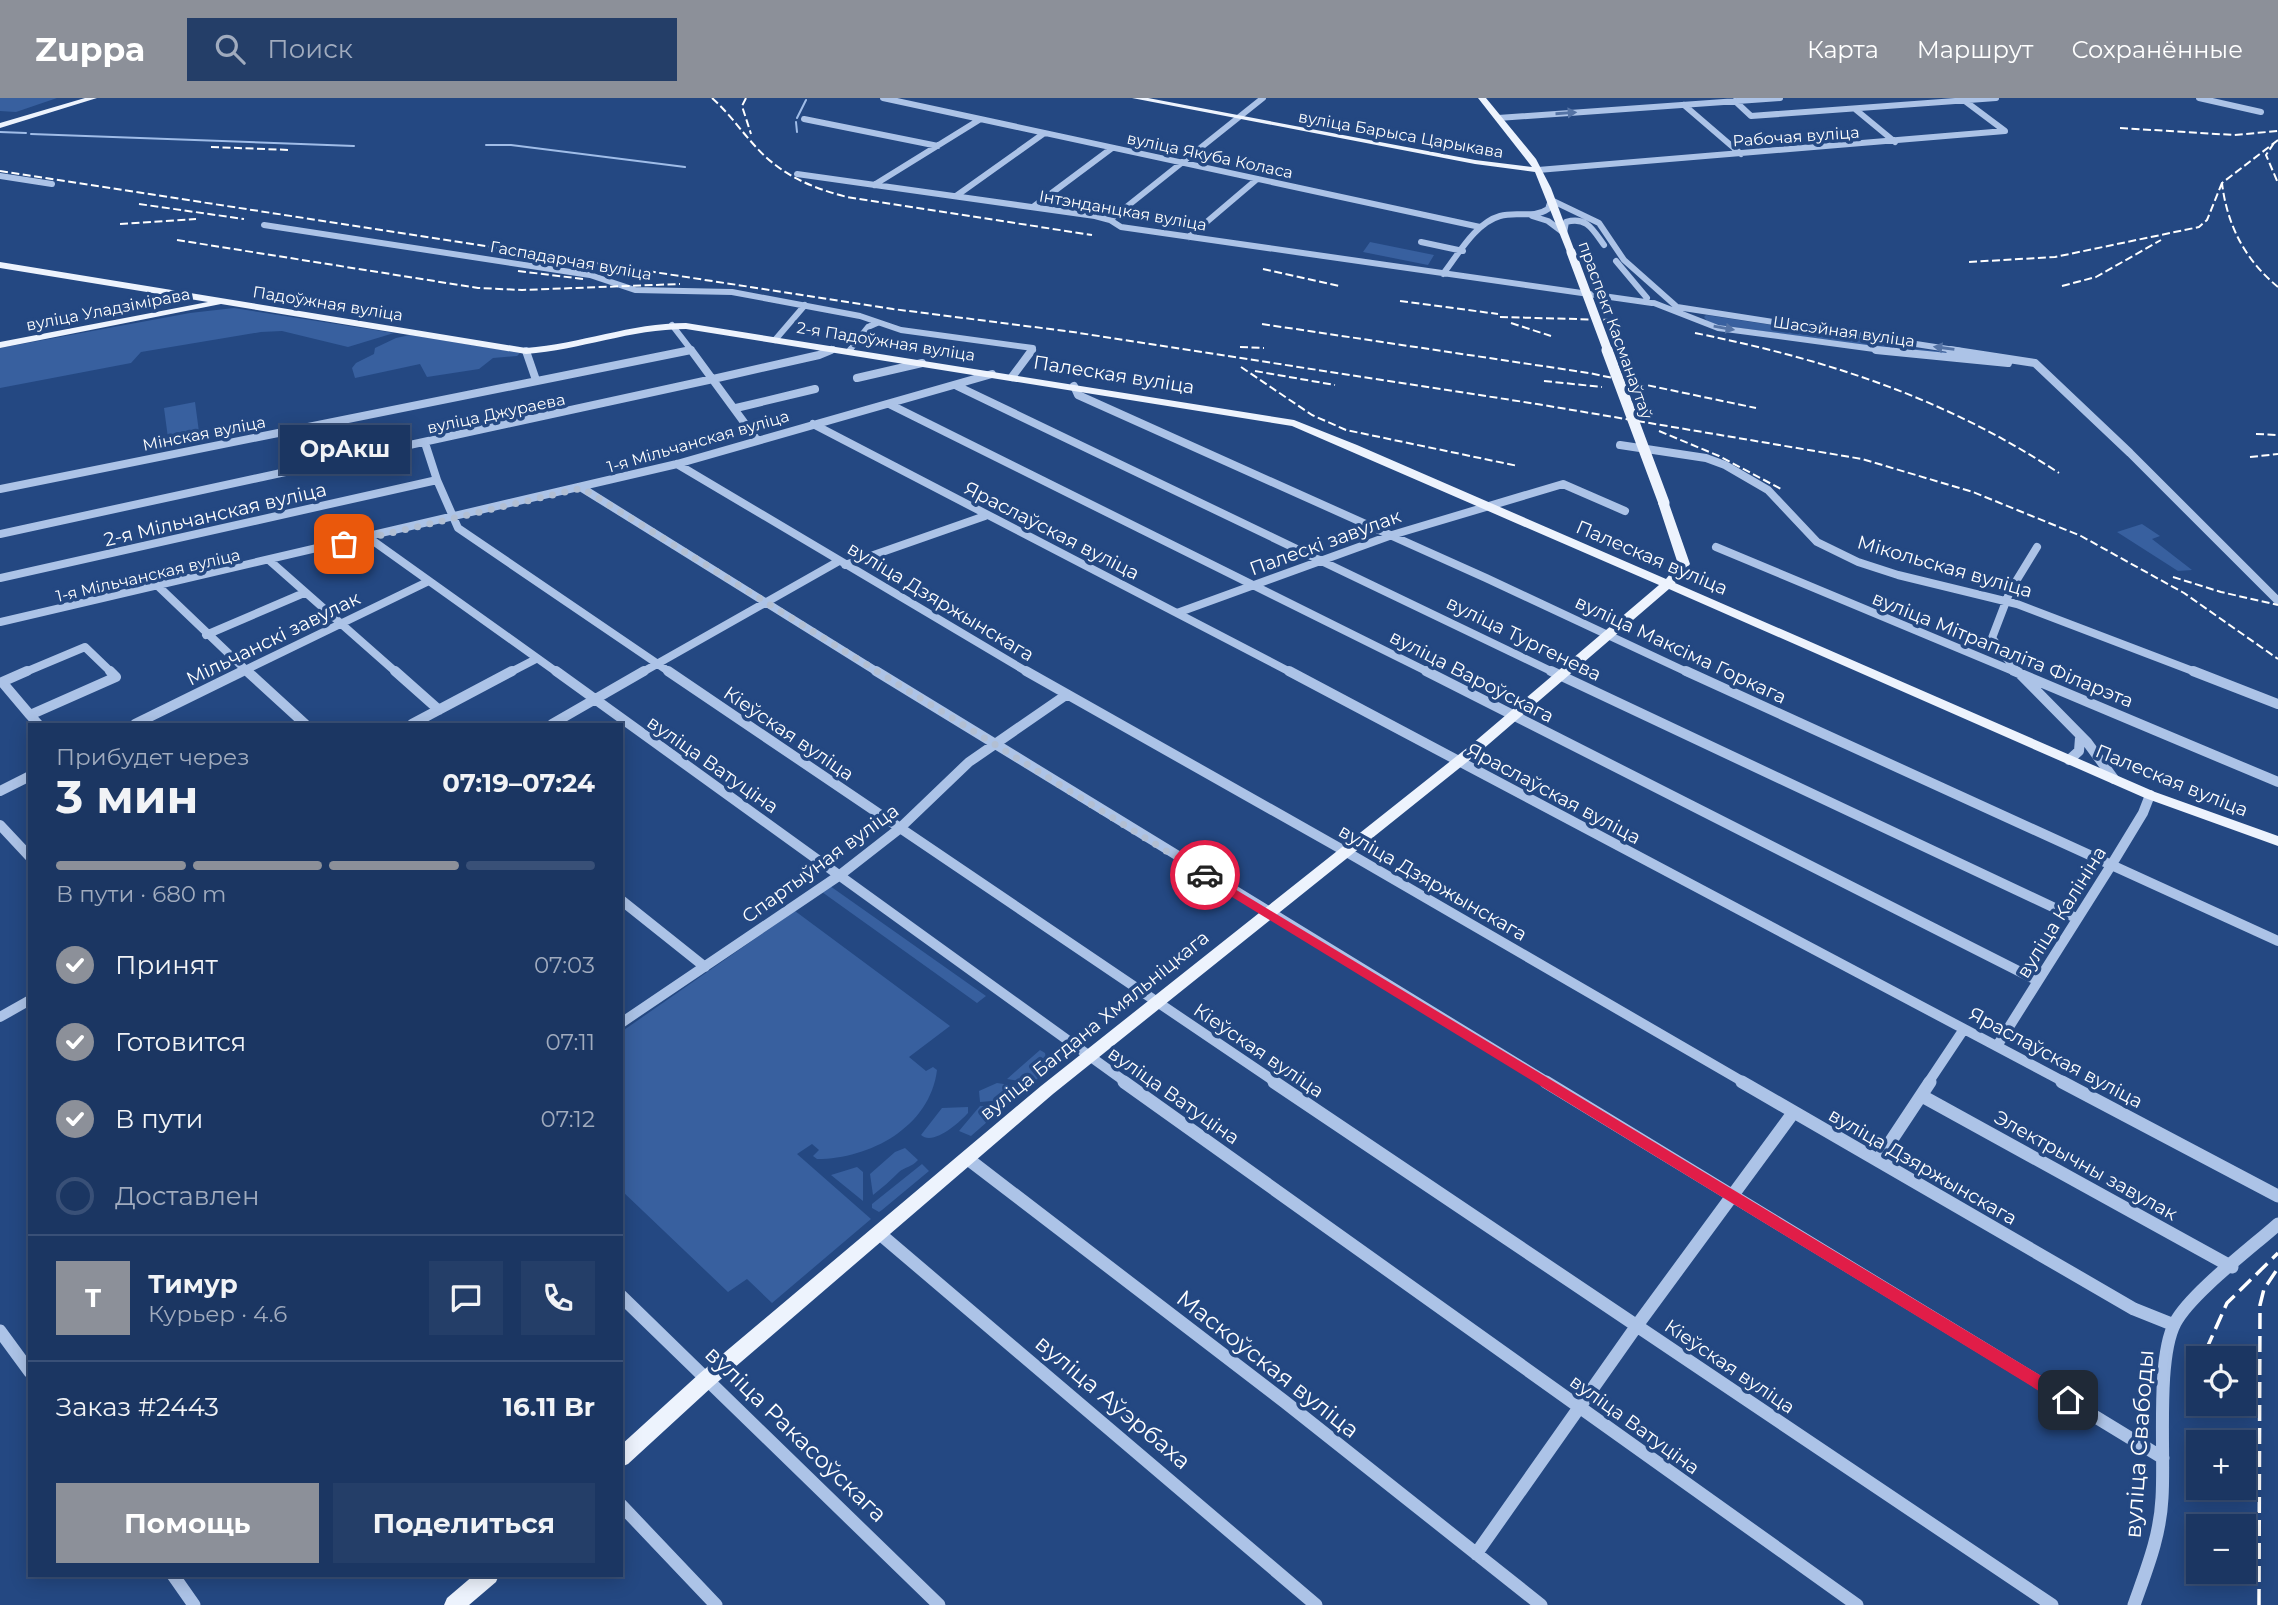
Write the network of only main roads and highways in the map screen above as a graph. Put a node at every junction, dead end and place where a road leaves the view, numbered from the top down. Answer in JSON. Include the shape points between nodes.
{"nodes":[{"id":1,"x":84,"y":98,"type":"edge"},
{"id":2,"x":93,"y":98,"type":"edge"},
{"id":3,"x":1136,"y":98,"type":"edge"},
{"id":4,"x":1482,"y":98,"type":"edge"},
{"id":5,"x":18,"y":119,"type":"junction"},
{"id":6,"x":0,"y":125,"type":"edge"},
{"id":7,"x":1538,"y":170,"type":"junction"},
{"id":8,"x":0,"y":265,"type":"edge"},
{"id":9,"x":221,"y":302,"type":"junction"},
{"id":10,"x":650,"y":329,"type":"joint"},
{"id":11,"x":0,"y":345,"type":"edge"},
{"id":12,"x":992,"y":374,"type":"joint"},
{"id":13,"x":1682,"y":568,"type":"junction"},
{"id":14,"x":1636,"y":570,"type":"junction"},
{"id":15,"x":1668,"y":584,"type":"junction"},
{"id":16,"x":2278,"y":841,"type":"edge"},
{"id":17,"x":623,"y":1456,"type":"edge"},
{"id":18,"x":487,"y":1577,"type":"edge"},
{"id":19,"x":454,"y":1605,"type":"edge"}],
"edges":[{"from":1,"to":5,"type":"main road"},
{"from":2,"to":5,"type":"main road"},
{"from":3,"to":7,"type":"main road","name":"вуліца Барыса Царыкава"},
{"from":4,"to":7,"type":"main road","name":"праспект Касманаўтаў"},
{"from":5,"to":6,"type":"main road"},
{"from":7,"to":13,"type":"main road","name":"праспект Касманаўтаў","bridge":true,"via":[[1664,503]]},
{"from":8,"to":9,"type":"main road","name":"Падоўжная вуліца"},
{"from":9,"to":10,"type":"main road","name":"Падоўжная вуліца","via":[[526,351]]},
{"from":9,"to":11,"type":"main road","name":"вуліца Уладзімірава"},
{"from":10,"to":12,"type":"main road","name":"2-я Падоўжная вуліца","via":[[673,325]]},
{"from":12,"to":14,"type":"main road","name":"Палеская вуліца","via":[[1294,423]]},
{"from":13,"to":14,"type":"main road","via":[[1660,573]]},
{"from":13,"to":15,"type":"main road"},
{"from":14,"to":15,"type":"main road","name":"Палеская вуліца"},
{"from":15,"to":16,"type":"main road","name":"Палеская вуліца","via":[[2074,757],[2150,795]]},
{"from":15,"to":17,"type":"main road","name":"вуліца Багдана Хмяльніцкага","via":[[1458,762],[1089,1056],[706,1380]]},
{"from":18,"to":19,"type":"main road"}]}
